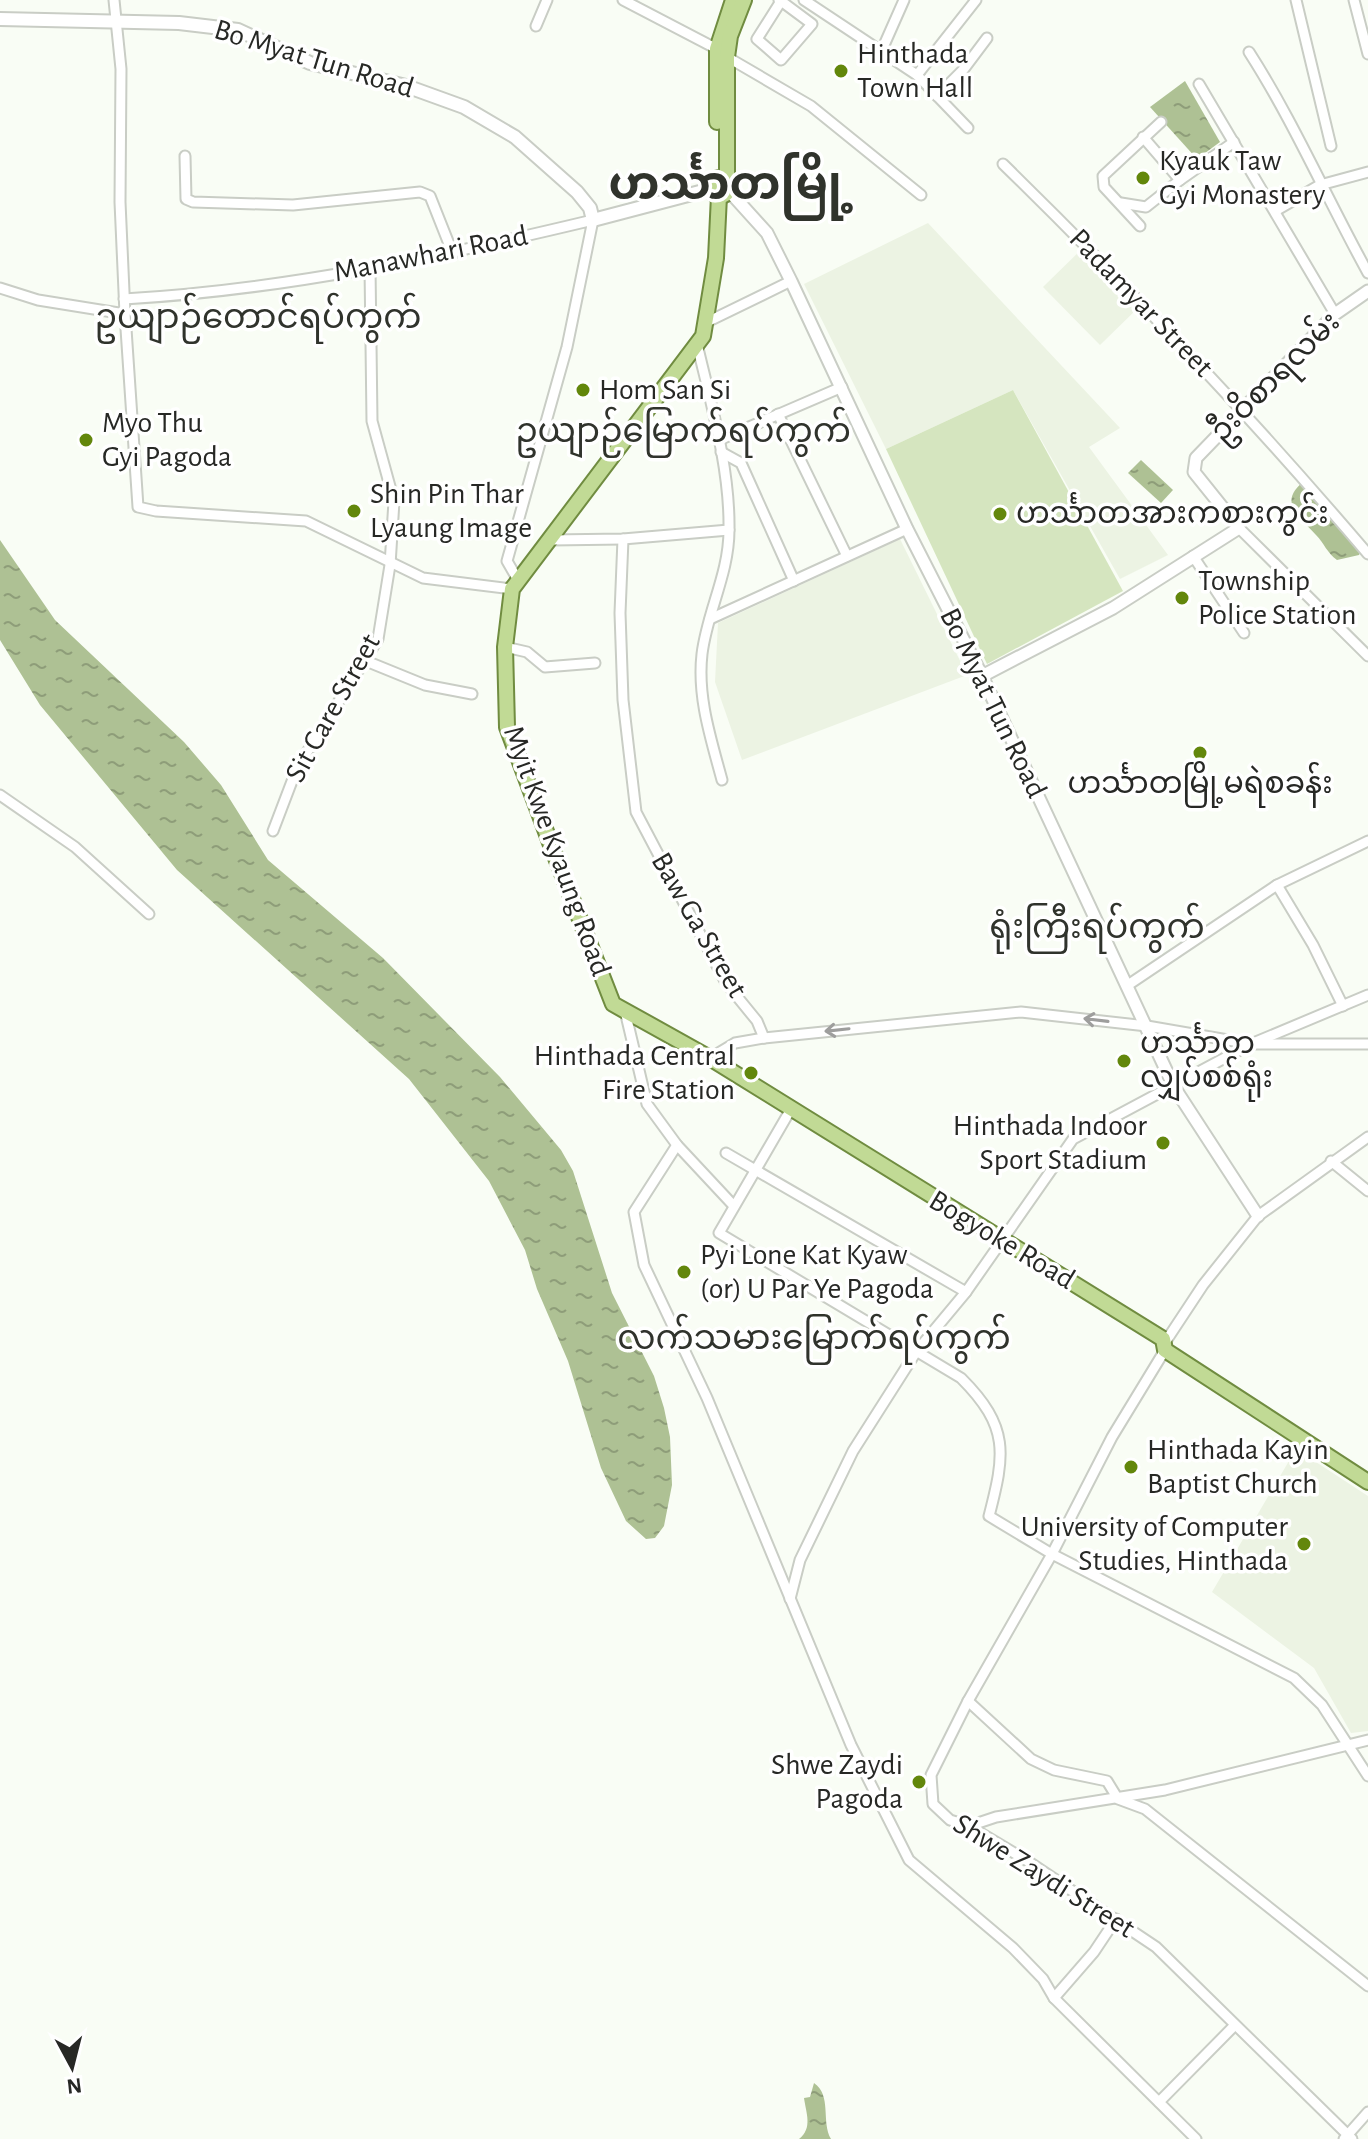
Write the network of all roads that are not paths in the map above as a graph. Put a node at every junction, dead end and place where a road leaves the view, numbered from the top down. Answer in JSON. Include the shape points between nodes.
{"nodes":[{"id":1,"x":114,"y":0,"type":"edge"},
{"id":2,"x":547,"y":0,"type":"edge"},
{"id":3,"x":625,"y":0,"type":"edge"},
{"id":4,"x":733,"y":0,"type":"edge"},
{"id":5,"x":744,"y":0,"type":"edge"},
{"id":6,"x":804,"y":0,"type":"edge"},
{"id":7,"x":904,"y":0,"type":"edge"},
{"id":8,"x":976,"y":0,"type":"edge"},
{"id":9,"x":1296,"y":0,"type":"edge"},
{"id":10,"x":1354,"y":0,"type":"edge"},
{"id":11,"x":780,"y":1,"type":"edge"},
{"id":12,"x":0,"y":19,"type":"edge"},
{"id":13,"x":115,"y":23,"type":"junction"},
{"id":14,"x":536,"y":26,"type":"dead end"},
{"id":15,"x":987,"y":38,"type":"dead end"},
{"id":16,"x":881,"y":52,"type":"junction"},
{"id":17,"x":1249,"y":52,"type":"dead end"},
{"id":18,"x":722,"y":53,"type":"junction"},
{"id":19,"x":1368,"y":54,"type":"edge"},
{"id":20,"x":917,"y":75,"type":"junction"},
{"id":21,"x":1199,"y":84,"type":"dead end"},
{"id":22,"x":937,"y":96,"type":"junction"},
{"id":23,"x":1161,"y":122,"type":"dead end"},
{"id":24,"x":968,"y":128,"type":"dead end"},
{"id":25,"x":1143,"y":137,"type":"junction"},
{"id":26,"x":1234,"y":142,"type":"junction"},
{"id":27,"x":1331,"y":146,"type":"dead end"},
{"id":28,"x":185,"y":156,"type":"dead end"},
{"id":29,"x":1003,"y":164,"type":"dead end"},
{"id":30,"x":1368,"y":172,"type":"edge"},
{"id":31,"x":1180,"y":180,"type":"junction"},
{"id":32,"x":1320,"y":185,"type":"junction"},
{"id":33,"x":721,"y":187,"type":"junction"},
{"id":34,"x":921,"y":195,"type":"dead end"},
{"id":35,"x":1117,"y":202,"type":"junction"},
{"id":36,"x":1275,"y":211,"type":"junction"},
{"id":37,"x":592,"y":214,"type":"junction"},
{"id":38,"x":1140,"y":226,"type":"dead end"},
{"id":39,"x":453,"y":254,"type":"junction"},
{"id":40,"x":370,"y":267,"type":"junction"},
{"id":41,"x":1368,"y":273,"type":"edge"},
{"id":42,"x":791,"y":281,"type":"junction"},
{"id":43,"x":0,"y":288,"type":"edge"},
{"id":44,"x":1368,"y":291,"type":"edge"},
{"id":45,"x":124,"y":299,"type":"junction"},
{"id":46,"x":125,"y":314,"type":"junction"},
{"id":47,"x":1335,"y":314,"type":"junction"},
{"id":48,"x":707,"y":322,"type":"junction"},
{"id":49,"x":697,"y":344,"type":"junction"},
{"id":50,"x":842,"y":387,"type":"junction"},
{"id":51,"x":1242,"y":408,"type":"junction"},
{"id":52,"x":778,"y":414,"type":"junction"},
{"id":53,"x":719,"y":440,"type":"junction"},
{"id":54,"x":721,"y":452,"type":"junction"},
{"id":55,"x":1239,"y":528,"type":"junction"},
{"id":56,"x":907,"y":529,"type":"junction"},
{"id":57,"x":729,"y":530,"type":"junction"},
{"id":58,"x":623,"y":539,"type":"junction"},
{"id":59,"x":551,"y":540,"type":"junction"},
{"id":60,"x":1368,"y":554,"type":"edge"},
{"id":61,"x":847,"y":556,"type":"junction"},
{"id":62,"x":1193,"y":556,"type":"junction"},
{"id":63,"x":390,"y":565,"type":"junction"},
{"id":64,"x":794,"y":581,"type":"junction"},
{"id":65,"x":515,"y":585,"type":"junction"},
{"id":66,"x":710,"y":619,"type":"junction"},
{"id":67,"x":1244,"y":633,"type":"dead end"},
{"id":68,"x":505,"y":647,"type":"junction"},
{"id":69,"x":1368,"y":656,"type":"edge"},
{"id":70,"x":366,"y":661,"type":"junction"},
{"id":71,"x":595,"y":663,"type":"dead end"},
{"id":72,"x":982,"y":676,"type":"junction"},
{"id":73,"x":472,"y":694,"type":"dead end"},
{"id":74,"x":722,"y":780,"type":"dead end"},
{"id":75,"x":0,"y":795,"type":"edge"},
{"id":76,"x":273,"y":831,"type":"dead end"},
{"id":77,"x":1368,"y":841,"type":"edge"},
{"id":78,"x":1277,"y":885,"type":"junction"},
{"id":79,"x":149,"y":914,"type":"dead end"},
{"id":80,"x":1128,"y":985,"type":"junction"},
{"id":81,"x":1368,"y":995,"type":"edge"},
{"id":82,"x":1343,"y":1006,"type":"junction"},
{"id":83,"x":624,"y":1009,"type":"junction"},
{"id":84,"x":1147,"y":1026,"type":"junction"},
{"id":85,"x":764,"y":1038,"type":"junction"},
{"id":86,"x":1251,"y":1044,"type":"junction"},
{"id":87,"x":1368,"y":1044,"type":"edge"},
{"id":88,"x":710,"y":1058,"type":"junction"},
{"id":89,"x":1174,"y":1087,"type":"junction"},
{"id":90,"x":791,"y":1109,"type":"junction"},
{"id":91,"x":1368,"y":1137,"type":"edge"},
{"id":92,"x":677,"y":1145,"type":"junction"},
{"id":93,"x":726,"y":1153,"type":"dead end"},
{"id":94,"x":1331,"y":1161,"type":"junction"},
{"id":95,"x":755,"y":1169,"type":"junction"},
{"id":96,"x":1368,"y":1191,"type":"edge"},
{"id":97,"x":733,"y":1205,"type":"junction"},
{"id":98,"x":1258,"y":1216,"type":"junction"},
{"id":99,"x":1001,"y":1238,"type":"junction"},
{"id":100,"x":966,"y":1292,"type":"junction"},
{"id":101,"x":1166,"y":1346,"type":"junction"},
{"id":102,"x":916,"y":1352,"type":"junction"},
{"id":103,"x":1368,"y":1482,"type":"edge"},
{"id":104,"x":1052,"y":1554,"type":"junction"},
{"id":105,"x":790,"y":1599,"type":"junction"},
{"id":106,"x":968,"y":1701,"type":"junction"},
{"id":107,"x":1368,"y":1740,"type":"edge"},
{"id":108,"x":1344,"y":1744,"type":"junction"},
{"id":109,"x":1368,"y":1776,"type":"edge"},
{"id":110,"x":1118,"y":1799,"type":"junction"},
{"id":111,"x":969,"y":1826,"type":"junction"},
{"id":112,"x":1116,"y":1919,"type":"junction"},
{"id":113,"x":1368,"y":1986,"type":"edge"},
{"id":114,"x":1054,"y":1998,"type":"junction"},
{"id":115,"x":1235,"y":2025,"type":"junction"},
{"id":116,"x":1159,"y":2102,"type":"junction"},
{"id":117,"x":1368,"y":2112,"type":"edge"},
{"id":118,"x":1348,"y":2138,"type":"edge"},
{"id":119,"x":1196,"y":2139,"type":"edge"}],
"edges":[{"from":1,"to":13,"type":"street"},
{"from":2,"to":14,"type":"street"},
{"from":3,"to":18,"type":"street"},
{"from":4,"to":18,"type":"main road"},
{"from":5,"to":18,"type":"main road"},
{"from":6,"to":16,"type":"street"},
{"from":7,"to":16,"type":"street"},
{"from":8,"to":20,"type":"street"},
{"from":9,"to":27,"type":"street"},
{"from":10,"to":19,"type":"street"},
{"from":11,"to":11,"type":"street","via":[[812,24],[781,60],[757,39]]},
{"from":12,"to":13,"type":"main road","name":"Bo Myat Tun Road"},
{"from":13,"to":37,"type":"main road","name":"Bo Myat Tun Road","via":[[238,30],[338,73],[380,78],[464,107],[515,137]]},
{"from":13,"to":45,"type":"street","via":[[121,69]]},
{"from":15,"to":22,"type":"street"},
{"from":16,"to":20,"type":"street"},
{"from":17,"to":32,"type":"street","via":[[1282,103]]},
{"from":18,"to":33,"type":"main road"},
{"from":18,"to":34,"type":"street","via":[[811,106]]},
{"from":20,"to":22,"type":"street"},
{"from":21,"to":26,"type":"street"},
{"from":22,"to":24,"type":"street"},
{"from":23,"to":25,"type":"street"},
{"from":25,"to":31,"type":"street"},
{"from":25,"to":35,"type":"street","via":[[1103,176],[1104,187]]},
{"from":26,"to":31,"type":"street"},
{"from":26,"to":36,"type":"street"},
{"from":28,"to":39,"type":"street","via":[[184,193],[193,202],[293,205],[420,192],[430,196]]},
{"from":29,"to":51,"type":"street","name":"Padamyar Street"},
{"from":30,"to":32,"type":"street"},
{"from":31,"to":35,"type":"street","via":[[1146,207]]},
{"from":32,"to":36,"type":"street"},
{"from":32,"to":41,"type":"street"},
{"from":33,"to":37,"type":"main road"},
{"from":33,"to":42,"type":"street","name":"Bo Myat Tun Road","via":[[767,233]]},
{"from":33,"to":48,"type":"main road"},
{"from":35,"to":38,"type":"street"},
{"from":36,"to":47,"type":"street"},
{"from":37,"to":39,"type":"street","name":"Manawhari Road"},
{"from":37,"to":65,"type":"street","via":[[567,347],[507,561]]},
{"from":39,"to":40,"type":"street","name":"Manawhari Road"},
{"from":40,"to":45,"type":"street","name":"Manawhari Road","via":[[263,286]]},
{"from":40,"to":63,"type":"street","name":"Sit Care Street","via":[[372,421],[394,501]]},
{"from":42,"to":48,"type":"street"},
{"from":42,"to":50,"type":"street","name":"Bo Myat Tun Road"},
{"from":43,"to":46,"type":"street","via":[[38,300]]},
{"from":44,"to":47,"type":"street","name":"ဦးဝိစာရလမ်း"},
{"from":45,"to":46,"type":"street"},
{"from":46,"to":63,"type":"street","via":[[138,507],[306,521]]},
{"from":47,"to":51,"type":"street","name":"ဦးဝိစာရလမ်း"},
{"from":48,"to":49,"type":"main road"},
{"from":49,"to":53,"type":"street"},
{"from":49,"to":59,"type":"main road"},
{"from":50,"to":52,"type":"street"},
{"from":50,"to":56,"type":"street","name":"Bo Myat Tun Road"},
{"from":51,"to":55,"type":"street","name":"ဦးဝိစာရလမ်း","via":[[1196,458],[1194,472]]},
{"from":51,"to":60,"type":"street","name":"Padamyar Street"},
{"from":52,"to":53,"type":"street"},
{"from":52,"to":61,"type":"street"},
{"from":53,"to":54,"type":"street"},
{"from":54,"to":57,"type":"street"},
{"from":54,"to":64,"type":"street","via":[[741,463]]},
{"from":55,"to":62,"type":"street"},
{"from":55,"to":69,"type":"street"},
{"from":56,"to":61,"type":"street"},
{"from":56,"to":72,"type":"street","name":"Bo Myat Tun Road"},
{"from":57,"to":58,"type":"street"},
{"from":57,"to":66,"type":"street","via":[[722,585]]},
{"from":58,"to":59,"type":"street"},
{"from":58,"to":85,"type":"street","name":"Baw Ga Street","via":[[623,700],[636,812],[726,983]]},
{"from":59,"to":65,"type":"main road"},
{"from":61,"to":64,"type":"street"},
{"from":62,"to":67,"type":"street"},
{"from":62,"to":72,"type":"street","via":[[1113,608]]},
{"from":63,"to":65,"type":"street","via":[[423,578]]},
{"from":63,"to":70,"type":"street","name":"Sit Care Street","via":[[378,639]]},
{"from":64,"to":66,"type":"street"},
{"from":65,"to":68,"type":"main road","name":"Myit Kwe Kyaung Road"},
{"from":66,"to":74,"type":"street","via":[[702,690]]},
{"from":68,"to":71,"type":"street","via":[[527,652],[545,667]]},
{"from":68,"to":83,"type":"main road","name":"Myit Kwe Kyaung Road","via":[[507,727],[613,1004]]},
{"from":70,"to":73,"type":"street","via":[[425,685]]},
{"from":70,"to":76,"type":"street","name":"Sit Care Street","via":[[297,768]]},
{"from":72,"to":80,"type":"street","name":"Bo Myat Tun Road"},
{"from":75,"to":79,"type":"street","via":[[75,847]]},
{"from":77,"to":78,"type":"street"},
{"from":78,"to":80,"type":"street"},
{"from":78,"to":82,"type":"street"},
{"from":80,"to":84,"type":"street","name":"Bo Myat Tun Road"},
{"from":81,"to":82,"type":"street"},
{"from":82,"to":86,"type":"street"},
{"from":83,"to":88,"type":"main road","name":"Bogyoke Road"},
{"from":83,"to":92,"type":"street","via":[[647,1104]]},
{"from":84,"to":85,"type":"street","one_way":true,"via":[[1021,1012]]},
{"from":84,"to":86,"type":"street"},
{"from":84,"to":89,"type":"street","name":"Bo Myat Tun Road"},
{"from":85,"to":88,"type":"street","via":[[735,1043]]},
{"from":86,"to":87,"type":"street"},
{"from":86,"to":89,"type":"street"},
{"from":88,"to":90,"type":"main road","name":"Bogyoke Road"},
{"from":89,"to":98,"type":"street","name":"Bo Myat Tun Road"},
{"from":89,"to":99,"type":"street","via":[[1073,1139]]},
{"from":90,"to":95,"type":"street"},
{"from":90,"to":99,"type":"main road","name":"Bogyoke Road"},
{"from":91,"to":94,"type":"street","name":"Shwe Zaydi Street"},
{"from":92,"to":97,"type":"street"},
{"from":92,"to":105,"type":"street","via":[[634,1212],[644,1265],[707,1398]]},
{"from":93,"to":95,"type":"street"},
{"from":94,"to":96,"type":"street"},
{"from":94,"to":98,"type":"street","name":"Shwe Zaydi Street"},
{"from":95,"to":97,"type":"street"},
{"from":95,"to":100,"type":"street"},
{"from":97,"to":102,"type":"street","via":[[719,1233]]},
{"from":98,"to":101,"type":"street","name":"Shwe Zaydi Street","via":[[1203,1285]]},
{"from":99,"to":100,"type":"street"},
{"from":99,"to":101,"type":"main road","name":"Bogyoke Road"},
{"from":100,"to":102,"type":"street"},
{"from":101,"to":103,"type":"main road","name":"Bogyoke Road"},
{"from":101,"to":104,"type":"street","name":"Shwe Zaydi Street"},
{"from":102,"to":104,"type":"street","via":[[961,1378],[993,1420],[1002,1465],[989,1516]]},
{"from":102,"to":105,"type":"street","via":[[824,1505]]},
{"from":104,"to":106,"type":"street","name":"Shwe Zaydi Street"},
{"from":104,"to":108,"type":"street","via":[[1294,1678],[1322,1705]]},
{"from":105,"to":114,"type":"street","via":[[851,1745],[909,1860],[1013,1948]]},
{"from":106,"to":110,"type":"street","via":[[1031,1759],[1054,1770],[1107,1781]]},
{"from":106,"to":111,"type":"street","name":"Shwe Zaydi Street","via":[[931,1775],[933,1804],[950,1820]]},
{"from":107,"to":108,"type":"street"},
{"from":108,"to":109,"type":"street"},
{"from":108,"to":110,"type":"street"},
{"from":110,"to":111,"type":"street","via":[[996,1817]]},
{"from":110,"to":113,"type":"street","via":[[1145,1809]]},
{"from":111,"to":112,"type":"street","name":"Shwe Zaydi Street"},
{"from":112,"to":114,"type":"street"},
{"from":112,"to":115,"type":"street","name":"Shwe Zaydi Street","via":[[1156,1947]]},
{"from":114,"to":116,"type":"street"},
{"from":115,"to":116,"type":"street"},
{"from":115,"to":118,"type":"street","name":"Shwe Zaydi Street"},
{"from":116,"to":119,"type":"street"},
{"from":117,"to":118,"type":"street"}]}
